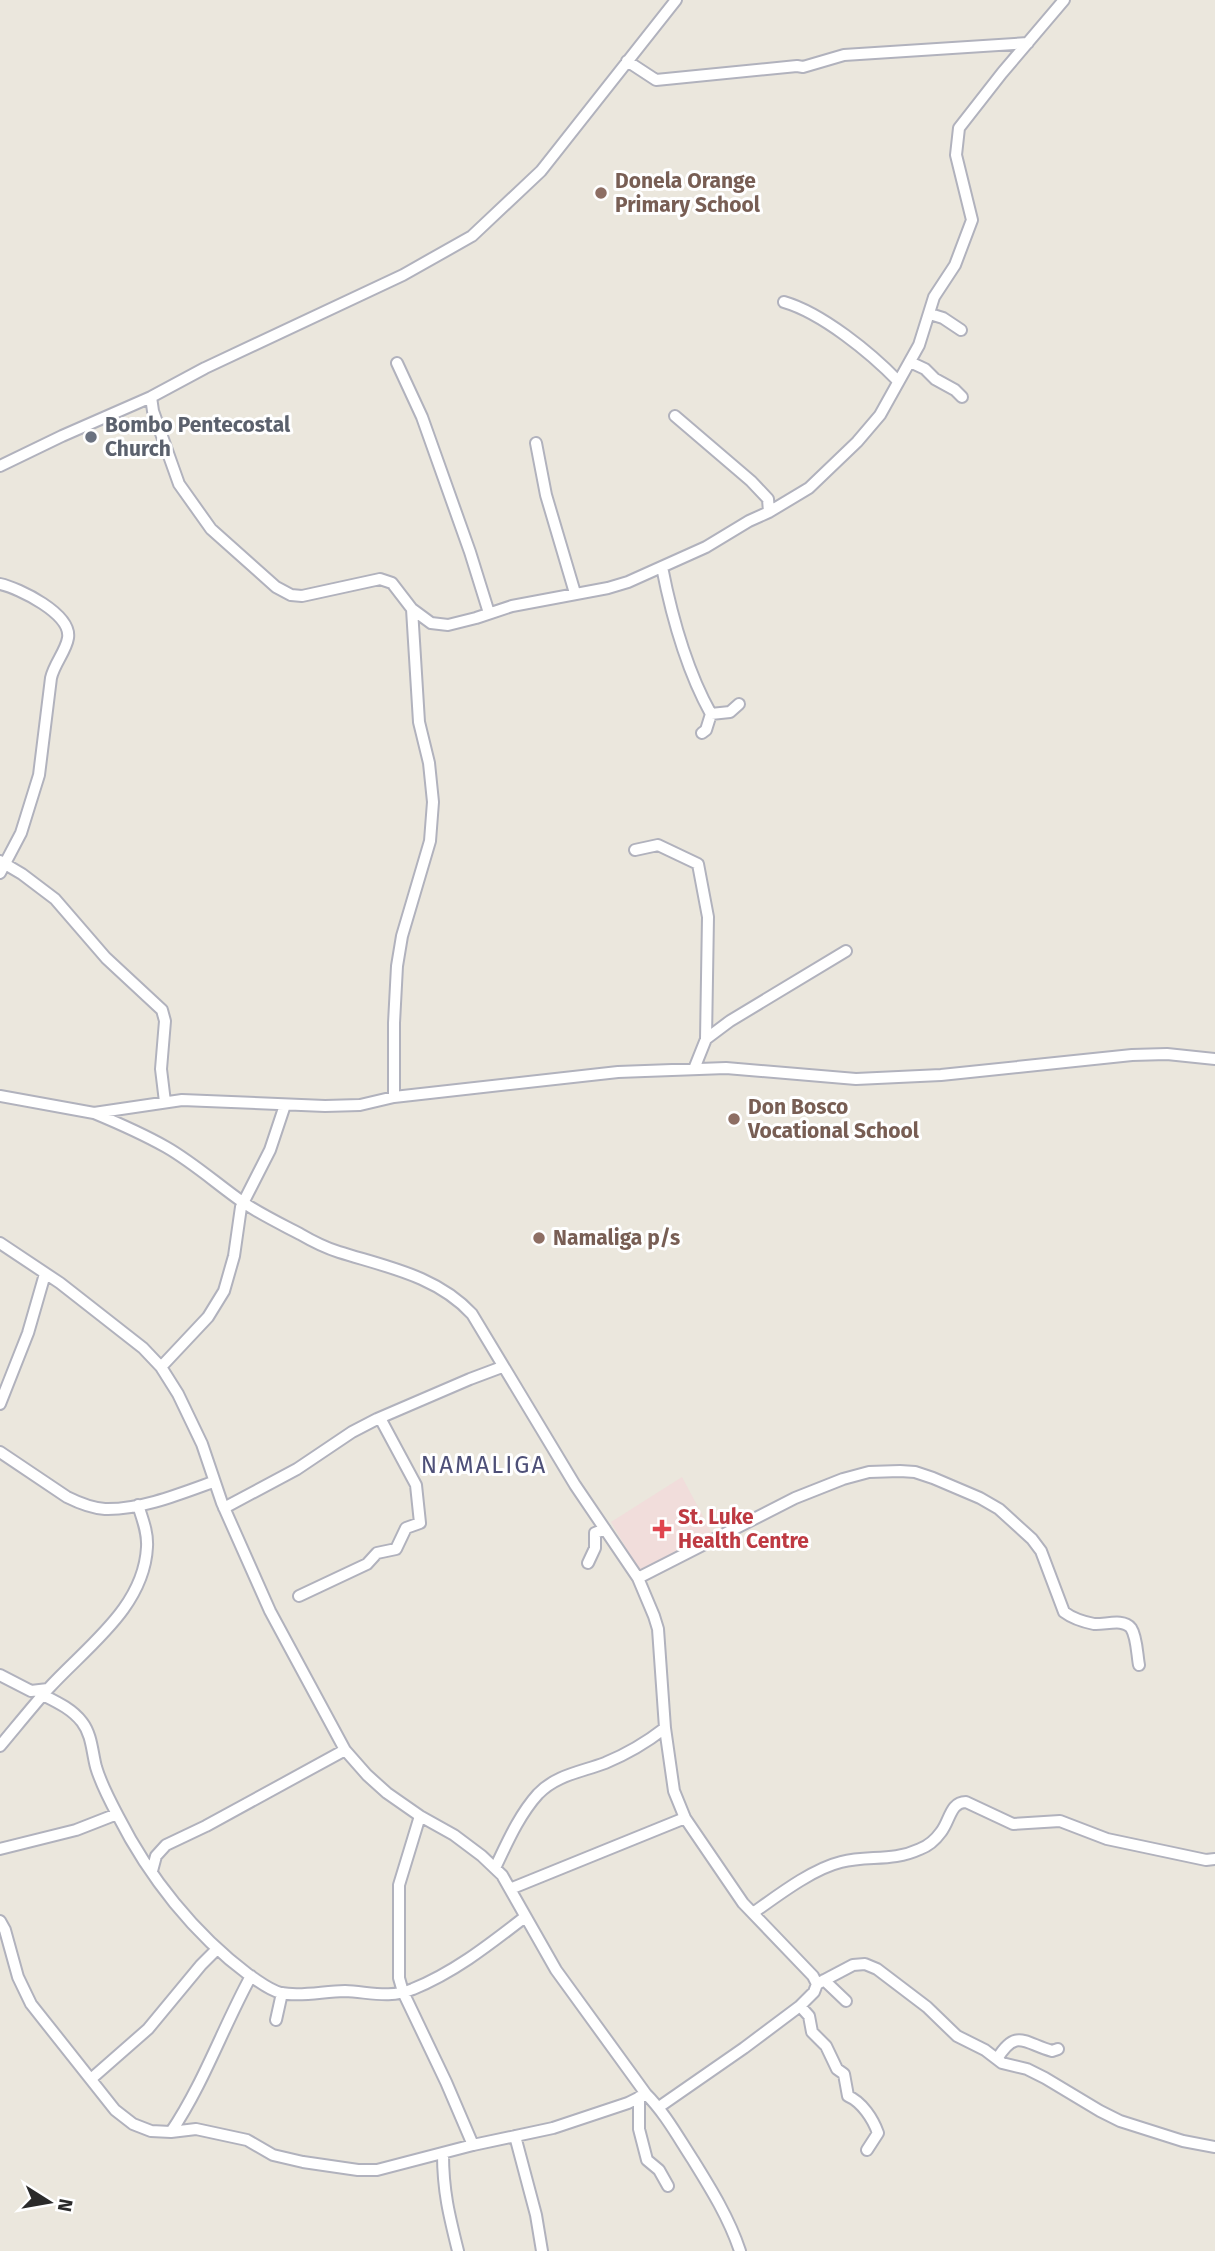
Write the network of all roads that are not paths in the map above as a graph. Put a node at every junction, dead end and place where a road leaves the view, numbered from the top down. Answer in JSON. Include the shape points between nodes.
{"nodes":[{"id":1,"x":676,"y":0,"type":"edge"},
{"id":2,"x":1064,"y":0,"type":"edge"},
{"id":3,"x":1030,"y":40,"type":"junction"},
{"id":4,"x":974,"y":47,"type":"dead end"},
{"id":5,"x":627,"y":61,"type":"junction"},
{"id":6,"x":784,"y":302,"type":"dead end"},
{"id":7,"x":930,"y":314,"type":"junction"},
{"id":8,"x":961,"y":330,"type":"dead end"},
{"id":9,"x":910,"y":362,"type":"junction"},
{"id":10,"x":397,"y":363,"type":"dead end"},
{"id":11,"x":898,"y":382,"type":"junction"},
{"id":12,"x":151,"y":397,"type":"junction"},
{"id":13,"x":962,"y":397,"type":"dead end"},
{"id":14,"x":675,"y":416,"type":"dead end"},
{"id":15,"x":536,"y":443,"type":"dead end"},
{"id":16,"x":0,"y":466,"type":"edge"},
{"id":17,"x":769,"y":512,"type":"junction"},
{"id":18,"x":662,"y":567,"type":"junction"},
{"id":19,"x":0,"y":584,"type":"edge"},
{"id":20,"x":575,"y":593,"type":"junction"},
{"id":21,"x":412,"y":609,"type":"junction"},
{"id":22,"x":489,"y":613,"type":"junction"},
{"id":23,"x":739,"y":704,"type":"dead end"},
{"id":24,"x":711,"y":715,"type":"junction"},
{"id":25,"x":702,"y":733,"type":"dead end"},
{"id":26,"x":635,"y":850,"type":"dead end"},
{"id":27,"x":2,"y":865,"type":"edge"},
{"id":28,"x":846,"y":951,"type":"dead end"},
{"id":29,"x":706,"y":1039,"type":"junction"},
{"id":30,"x":1215,"y":1059,"type":"edge"},
{"id":31,"x":694,"y":1069,"type":"junction"},
{"id":32,"x":0,"y":1096,"type":"edge"},
{"id":33,"x":394,"y":1097,"type":"junction"},
{"id":34,"x":165,"y":1102,"type":"junction"},
{"id":35,"x":285,"y":1105,"type":"junction"},
{"id":36,"x":94,"y":1113,"type":"junction"},
{"id":37,"x":243,"y":1202,"type":"junction"},
{"id":38,"x":0,"y":1243,"type":"edge"},
{"id":39,"x":45,"y":1274,"type":"junction"},
{"id":40,"x":161,"y":1367,"type":"junction"},
{"id":41,"x":502,"y":1367,"type":"junction"},
{"id":42,"x":0,"y":1405,"type":"edge"},
{"id":43,"x":380,"y":1418,"type":"junction"},
{"id":44,"x":0,"y":1452,"type":"edge"},
{"id":45,"x":213,"y":1482,"type":"junction"},
{"id":46,"x":138,"y":1505,"type":"junction"},
{"id":47,"x":224,"y":1508,"type":"junction"},
{"id":48,"x":605,"y":1529,"type":"junction"},
{"id":49,"x":588,"y":1563,"type":"dead end"},
{"id":50,"x":638,"y":1578,"type":"junction"},
{"id":51,"x":299,"y":1597,"type":"dead end"},
{"id":52,"x":1139,"y":1665,"type":"dead end"},
{"id":53,"x":0,"y":1675,"type":"edge"},
{"id":54,"x":31,"y":1691,"type":"junction"},
{"id":55,"x":45,"y":1692,"type":"junction"},
{"id":56,"x":33,"y":1706,"type":"junction"},
{"id":57,"x":665,"y":1728,"type":"junction"},
{"id":58,"x":0,"y":1746,"type":"edge"},
{"id":59,"x":345,"y":1750,"type":"junction"},
{"id":60,"x":117,"y":1814,"type":"junction"},
{"id":61,"x":420,"y":1816,"type":"junction"},
{"id":62,"x":685,"y":1818,"type":"junction"},
{"id":63,"x":0,"y":1849,"type":"edge"},
{"id":64,"x":1215,"y":1859,"type":"edge"},
{"id":65,"x":495,"y":1868,"type":"junction"},
{"id":66,"x":152,"y":1871,"type":"junction"},
{"id":67,"x":510,"y":1889,"type":"junction"},
{"id":68,"x":753,"y":1913,"type":"junction"},
{"id":69,"x":525,"y":1917,"type":"junction"},
{"id":70,"x":0,"y":1921,"type":"edge"},
{"id":71,"x":217,"y":1949,"type":"junction"},
{"id":72,"x":251,"y":1976,"type":"junction"},
{"id":73,"x":821,"y":1982,"type":"junction"},
{"id":74,"x":403,"y":1992,"type":"junction"},
{"id":75,"x":282,"y":1993,"type":"junction"},
{"id":76,"x":846,"y":2001,"type":"dead end"},
{"id":77,"x":800,"y":2006,"type":"junction"},
{"id":78,"x":276,"y":2020,"type":"dead end"},
{"id":79,"x":1058,"y":2049,"type":"dead end"},
{"id":80,"x":997,"y":2059,"type":"junction"},
{"id":81,"x":91,"y":2079,"type":"junction"},
{"id":82,"x":643,"y":2096,"type":"junction"},
{"id":83,"x":659,"y":2107,"type":"junction"},
{"id":84,"x":171,"y":2132,"type":"junction"},
{"id":85,"x":515,"y":2136,"type":"junction"},
{"id":86,"x":473,"y":2145,"type":"junction"},
{"id":87,"x":1215,"y":2147,"type":"edge"},
{"id":88,"x":867,"y":2150,"type":"dead end"},
{"id":89,"x":443,"y":2154,"type":"junction"},
{"id":90,"x":668,"y":2186,"type":"dead end"},
{"id":91,"x":458,"y":2251,"type":"edge"},
{"id":92,"x":542,"y":2251,"type":"edge"},
{"id":93,"x":740,"y":2251,"type":"edge"}],
"edges":[{"from":1,"to":5,"type":"street"},
{"from":2,"to":3,"type":"street"},
{"from":3,"to":4,"type":"street"},
{"from":3,"to":5,"type":"street","via":[[844,55],[803,67],[656,80]]},
{"from":3,"to":7,"type":"street","via":[[959,128],[956,155],[972,220],[955,265],[934,296]]},
{"from":5,"to":12,"type":"street","via":[[541,171],[472,236],[403,275]]},
{"from":6,"to":11,"type":"street","via":[[820,318]]},
{"from":7,"to":8,"type":"street"},
{"from":7,"to":9,"type":"street"},
{"from":9,"to":11,"type":"street"},
{"from":9,"to":13,"type":"street"},
{"from":10,"to":22,"type":"street","via":[[422,416]]},
{"from":11,"to":17,"type":"street","via":[[880,415],[840,460],[809,488]]},
{"from":12,"to":16,"type":"street"},
{"from":12,"to":21,"type":"street","via":[[179,484],[198,513],[276,587],[302,596],[386,580]]},
{"from":14,"to":17,"type":"street","via":[[751,481],[768,499]]},
{"from":15,"to":20,"type":"street"},
{"from":17,"to":18,"type":"street"},
{"from":18,"to":20,"type":"street","via":[[608,588]]},
{"from":18,"to":24,"type":"street","via":[[675,626]]},
{"from":19,"to":27,"type":"street","via":[[35,598],[61,620],[69,635],[51,678],[39,775],[21,833]]},
{"from":20,"to":22,"type":"street"},
{"from":21,"to":22,"type":"street","via":[[440,625]]},
{"from":21,"to":33,"type":"street","via":[[419,722],[433,802],[430,841],[397,966]]},
{"from":23,"to":24,"type":"street","via":[[730,712]]},
{"from":24,"to":25,"type":"street"},
{"from":26,"to":29,"type":"street","via":[[658,845],[698,864],[708,917]]},
{"from":27,"to":34,"type":"street","via":[[55,899],[106,958],[162,1010]]},
{"from":28,"to":29,"type":"street"},
{"from":29,"to":31,"type":"street"},
{"from":30,"to":31,"type":"street","via":[[1132,1055],[856,1079]]},
{"from":31,"to":33,"type":"street","via":[[618,1072]]},
{"from":32,"to":36,"type":"street"},
{"from":33,"to":35,"type":"street","via":[[360,1105]]},
{"from":34,"to":35,"type":"street"},
{"from":34,"to":36,"type":"street"},
{"from":35,"to":37,"type":"street","via":[[270,1150]]},
{"from":36,"to":37,"type":"street","via":[[167,1148]]},
{"from":37,"to":40,"type":"street","via":[[224,1291],[208,1317]]},
{"from":37,"to":41,"type":"street","via":[[338,1252],[401,1271],[450,1293],[472,1314]]},
{"from":38,"to":39,"type":"street"},
{"from":39,"to":40,"type":"street","via":[[143,1348]]},
{"from":39,"to":42,"type":"street"},
{"from":40,"to":45,"type":"street","via":[[191,1418]]},
{"from":41,"to":43,"type":"street"},
{"from":41,"to":48,"type":"street"},
{"from":43,"to":47,"type":"street"},
{"from":43,"to":51,"type":"street","via":[[416,1485],[420,1523],[406,1528],[396,1549],[377,1553],[367,1563]]},
{"from":44,"to":46,"type":"street","via":[[79,1503],[104,1509]]},
{"from":45,"to":46,"type":"street"},
{"from":45,"to":47,"type":"street"},
{"from":46,"to":55,"type":"street","via":[[147,1548],[133,1592],[117,1616]]},
{"from":47,"to":59,"type":"street","via":[[270,1611]]},
{"from":48,"to":49,"type":"street","via":[[595,1533]]},
{"from":48,"to":50,"type":"street"},
{"from":50,"to":52,"type":"street","via":[[763,1513],[843,1479],[885,1470],[915,1472],[999,1509],[1041,1550],[1064,1612],[1092,1624],[1129,1625]]},
{"from":50,"to":57,"type":"street","via":[[658,1629]]},
{"from":53,"to":54,"type":"street"},
{"from":54,"to":55,"type":"street"},
{"from":54,"to":56,"type":"street"},
{"from":55,"to":56,"type":"street"},
{"from":55,"to":60,"type":"street","via":[[83,1723]]},
{"from":56,"to":58,"type":"street"},
{"from":57,"to":62,"type":"street","via":[[674,1791]]},
{"from":57,"to":65,"type":"street","via":[[626,1753],[557,1779],[538,1793]]},
{"from":59,"to":61,"type":"street","via":[[377,1784]]},
{"from":59,"to":66,"type":"street","via":[[166,1845],[156,1856]]},
{"from":60,"to":63,"type":"street","via":[[76,1830]]},
{"from":60,"to":66,"type":"street"},
{"from":61,"to":65,"type":"street","via":[[454,1835]]},
{"from":61,"to":74,"type":"street","via":[[399,1885],[398,1961]]},
{"from":62,"to":67,"type":"street"},
{"from":62,"to":68,"type":"street"},
{"from":64,"to":68,"type":"street","via":[[1093,1835],[1060,1821],[1013,1824],[959,1802],[942,1831],[923,1848],[892,1858],[840,1862]]},
{"from":65,"to":67,"type":"street"},
{"from":66,"to":71,"type":"street"},
{"from":67,"to":69,"type":"street"},
{"from":68,"to":73,"type":"street"},
{"from":69,"to":74,"type":"street","via":[[466,1961]]},
{"from":69,"to":82,"type":"street"},
{"from":70,"to":81,"type":"street","via":[[32,2004]]},
{"from":71,"to":72,"type":"street"},
{"from":71,"to":81,"type":"street","via":[[148,2029]]},
{"from":72,"to":75,"type":"street"},
{"from":72,"to":84,"type":"street"},
{"from":73,"to":76,"type":"street"},
{"from":73,"to":77,"type":"street"},
{"from":73,"to":80,"type":"street","via":[[859,1963],[872,1966],[957,2036]]},
{"from":74,"to":75,"type":"street"},
{"from":74,"to":86,"type":"street"},
{"from":75,"to":78,"type":"street"},
{"from":77,"to":83,"type":"street"},
{"from":77,"to":88,"type":"street","via":[[812,2032],[844,2074],[848,2096],[856,2099],[874,2123],[878,2133]]},
{"from":79,"to":80,"type":"street","via":[[1013,2040]]},
{"from":80,"to":87,"type":"street","via":[[1045,2078],[1120,2121]]},
{"from":81,"to":84,"type":"street","via":[[115,2110],[133,2124]]},
{"from":82,"to":83,"type":"street"},
{"from":82,"to":85,"type":"street","via":[[574,2122]]},
{"from":82,"to":90,"type":"street","via":[[639,2129],[647,2160]]},
{"from":83,"to":93,"type":"street","via":[[728,2219]]},
{"from":84,"to":89,"type":"street","via":[[196,2129],[226,2134],[273,2155],[358,2170],[377,2170]]},
{"from":85,"to":86,"type":"street"},
{"from":85,"to":92,"type":"street"},
{"from":86,"to":89,"type":"street"},
{"from":89,"to":91,"type":"street","via":[[444,2190]]}]}
